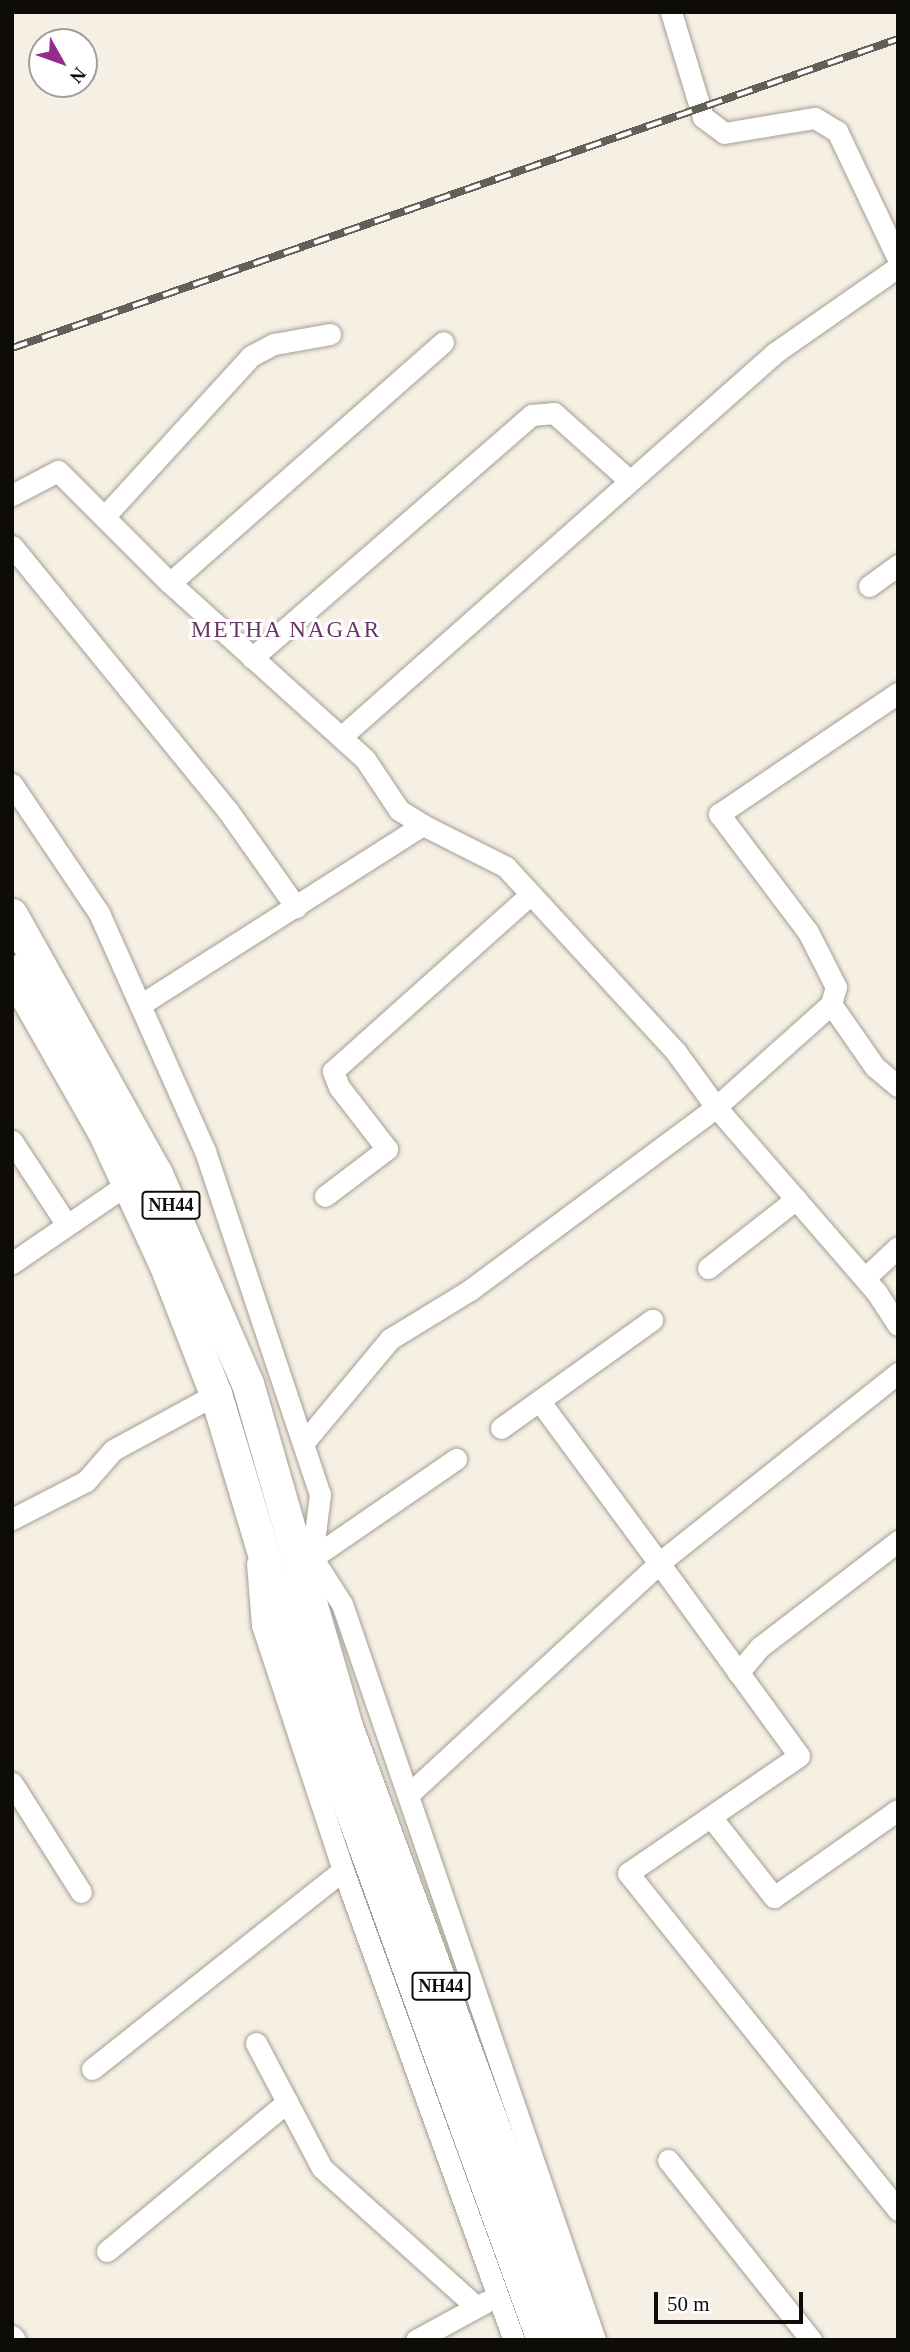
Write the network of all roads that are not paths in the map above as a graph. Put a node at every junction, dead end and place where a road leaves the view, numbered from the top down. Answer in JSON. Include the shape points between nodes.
{"nodes":[{"id":1,"x":671,"y":12,"type":"edge"},
{"id":2,"x":898,"y":259,"type":"edge"},
{"id":3,"x":898,"y":267,"type":"edge"},
{"id":4,"x":330,"y":334,"type":"dead end"},
{"id":5,"x":443,"y":342,"type":"dead end"},
{"id":6,"x":629,"y":480,"type":"junction"},
{"id":7,"x":12,"y":495,"type":"edge"},
{"id":8,"x":104,"y":517,"type":"junction"},
{"id":9,"x":12,"y":545,"type":"edge"},
{"id":10,"x":898,"y":565,"type":"edge"},
{"id":11,"x":170,"y":583,"type":"junction"},
{"id":12,"x":869,"y":586,"type":"dead end"},
{"id":13,"x":252,"y":658,"type":"junction"},
{"id":14,"x":898,"y":692,"type":"edge"},
{"id":15,"x":341,"y":737,"type":"junction"},
{"id":16,"x":12,"y":784,"type":"edge"},
{"id":17,"x":423,"y":825,"type":"junction"},
{"id":18,"x":530,"y":895,"type":"junction"},
{"id":19,"x":296,"y":907,"type":"junction"},
{"id":20,"x":12,"y":915,"type":"edge"},
{"id":21,"x":12,"y":971,"type":"edge"},
{"id":22,"x":831,"y":1004,"type":"junction"},
{"id":23,"x":140,"y":1006,"type":"junction"},
{"id":24,"x":898,"y":1086,"type":"edge"},
{"id":25,"x":716,"y":1107,"type":"junction"},
{"id":26,"x":12,"y":1141,"type":"edge"},
{"id":27,"x":129,"y":1183,"type":"junction"},
{"id":28,"x":325,"y":1196,"type":"dead end"},
{"id":29,"x":796,"y":1199,"type":"junction"},
{"id":30,"x":67,"y":1225,"type":"junction"},
{"id":31,"x":898,"y":1247,"type":"edge"},
{"id":32,"x":12,"y":1263,"type":"edge"},
{"id":33,"x":708,"y":1268,"type":"dead end"},
{"id":34,"x":880,"y":1286,"type":"edge"},
{"id":35,"x":652,"y":1320,"type":"dead end"},
{"id":36,"x":898,"y":1325,"type":"edge"},
{"id":37,"x":898,"y":1373,"type":"edge"},
{"id":38,"x":216,"y":1394,"type":"junction"},
{"id":39,"x":541,"y":1402,"type":"junction"},
{"id":40,"x":500,"y":1428,"type":"dead end"},
{"id":41,"x":305,"y":1441,"type":"junction"},
{"id":42,"x":456,"y":1459,"type":"dead end"},
{"id":43,"x":285,"y":1514,"type":"junction"},
{"id":44,"x":253,"y":1515,"type":"junction"},
{"id":45,"x":12,"y":1519,"type":"edge"},
{"id":46,"x":898,"y":1541,"type":"edge"},
{"id":47,"x":312,"y":1558,"type":"junction"},
{"id":48,"x":659,"y":1563,"type":"junction"},
{"id":49,"x":738,"y":1673,"type":"junction"},
{"id":50,"x":12,"y":1783,"type":"edge"},
{"id":51,"x":410,"y":1794,"type":"junction"},
{"id":52,"x":898,"y":1810,"type":"edge"},
{"id":53,"x":711,"y":1817,"type":"junction"},
{"id":54,"x":343,"y":1870,"type":"junction"},
{"id":55,"x":81,"y":1892,"type":"dead end"},
{"id":56,"x":256,"y":2043,"type":"dead end"},
{"id":57,"x":92,"y":2069,"type":"dead end"},
{"id":58,"x":287,"y":2102,"type":"junction"},
{"id":59,"x":668,"y":2160,"type":"dead end"},
{"id":60,"x":898,"y":2210,"type":"edge"},
{"id":61,"x":107,"y":2251,"type":"dead end"},
{"id":62,"x":498,"y":2299,"type":"junction"},
{"id":63,"x":474,"y":2305,"type":"junction"},
{"id":64,"x":416,"y":2340,"type":"edge"},
{"id":65,"x":514,"y":2340,"type":"edge"},
{"id":66,"x":543,"y":2340,"type":"edge"},
{"id":67,"x":572,"y":2340,"type":"edge"},
{"id":68,"x":595,"y":2340,"type":"edge"},
{"id":69,"x":811,"y":2340,"type":"edge"}],
"edges":[{"from":1,"to":2,"type":"street","via":[[703,117],[724,133],[815,118],[837,131]]},
{"from":3,"to":6,"type":"street","via":[[776,352]]},
{"from":4,"to":8,"type":"street","via":[[274,344],[251,356]]},
{"from":5,"to":11,"type":"street"},
{"from":6,"to":13,"type":"street","via":[[554,413],[532,415]]},
{"from":6,"to":15,"type":"street"},
{"from":7,"to":8,"type":"street","via":[[58,471]]},
{"from":8,"to":11,"type":"street"},
{"from":9,"to":19,"type":"street","via":[[228,811]]},
{"from":10,"to":12,"type":"street"},
{"from":11,"to":13,"type":"street"},
{"from":13,"to":15,"type":"street"},
{"from":14,"to":22,"type":"street","via":[[719,814],[808,932],[836,987]]},
{"from":15,"to":17,"type":"street","via":[[365,759],[399,810]]},
{"from":16,"to":23,"type":"street","via":[[99,913]]},
{"from":17,"to":18,"type":"street","via":[[506,867]]},
{"from":17,"to":19,"type":"street"},
{"from":18,"to":25,"type":"street","via":[[677,1052]]},
{"from":18,"to":28,"type":"street","via":[[333,1071],[339,1087],[387,1149]]},
{"from":19,"to":23,"type":"street"},
{"from":20,"to":43,"type":"highway","number":"NH44","via":[[157,1174],[248,1384]]},
{"from":21,"to":27,"type":"highway","number":"NH44"},
{"from":22,"to":24,"type":"street","via":[[875,1067]]},
{"from":22,"to":25,"type":"street"},
{"from":23,"to":41,"type":"street","via":[[205,1151]]},
{"from":25,"to":29,"type":"street"},
{"from":25,"to":41,"type":"street","via":[[470,1290],[390,1339]]},
{"from":26,"to":30,"type":"street"},
{"from":27,"to":30,"type":"street"},
{"from":27,"to":38,"type":"highway","number":"NH44"},
{"from":29,"to":33,"type":"street"},
{"from":29,"to":34,"type":"street"},
{"from":30,"to":32,"type":"street"},
{"from":31,"to":34,"type":"street"},
{"from":34,"to":36,"type":"street"},
{"from":35,"to":39,"type":"street"},
{"from":37,"to":48,"type":"street"},
{"from":38,"to":44,"type":"highway","number":"NH44"},
{"from":38,"to":45,"type":"street","via":[[113,1450],[86,1481]]},
{"from":39,"to":40,"type":"street"},
{"from":39,"to":48,"type":"street"},
{"from":41,"to":47,"type":"street","via":[[320,1494]]},
{"from":42,"to":47,"type":"street"},
{"from":43,"to":47,"type":"street"},
{"from":43,"to":67,"type":"highway","number":"NH44","via":[[376,1808]]},
{"from":44,"to":54,"type":"street","via":[[262,1625]]},
{"from":44,"to":66,"type":"highway","number":"NH44","via":[[289,1637]]},
{"from":46,"to":49,"type":"street","via":[[760,1647]]},
{"from":47,"to":51,"type":"street","via":[[342,1604]]},
{"from":48,"to":49,"type":"street"},
{"from":48,"to":51,"type":"street"},
{"from":49,"to":53,"type":"street","via":[[799,1756]]},
{"from":50,"to":55,"type":"street"},
{"from":51,"to":68,"type":"street"},
{"from":52,"to":53,"type":"street","via":[[774,1897]]},
{"from":53,"to":60,"type":"street","via":[[628,1873]]},
{"from":54,"to":57,"type":"street"},
{"from":54,"to":62,"type":"street"},
{"from":56,"to":58,"type":"street"},
{"from":58,"to":61,"type":"street"},
{"from":58,"to":63,"type":"street","via":[[321,2168]]},
{"from":59,"to":69,"type":"street"},
{"from":62,"to":63,"type":"street"},
{"from":62,"to":65,"type":"street"},
{"from":63,"to":64,"type":"street"}]}
